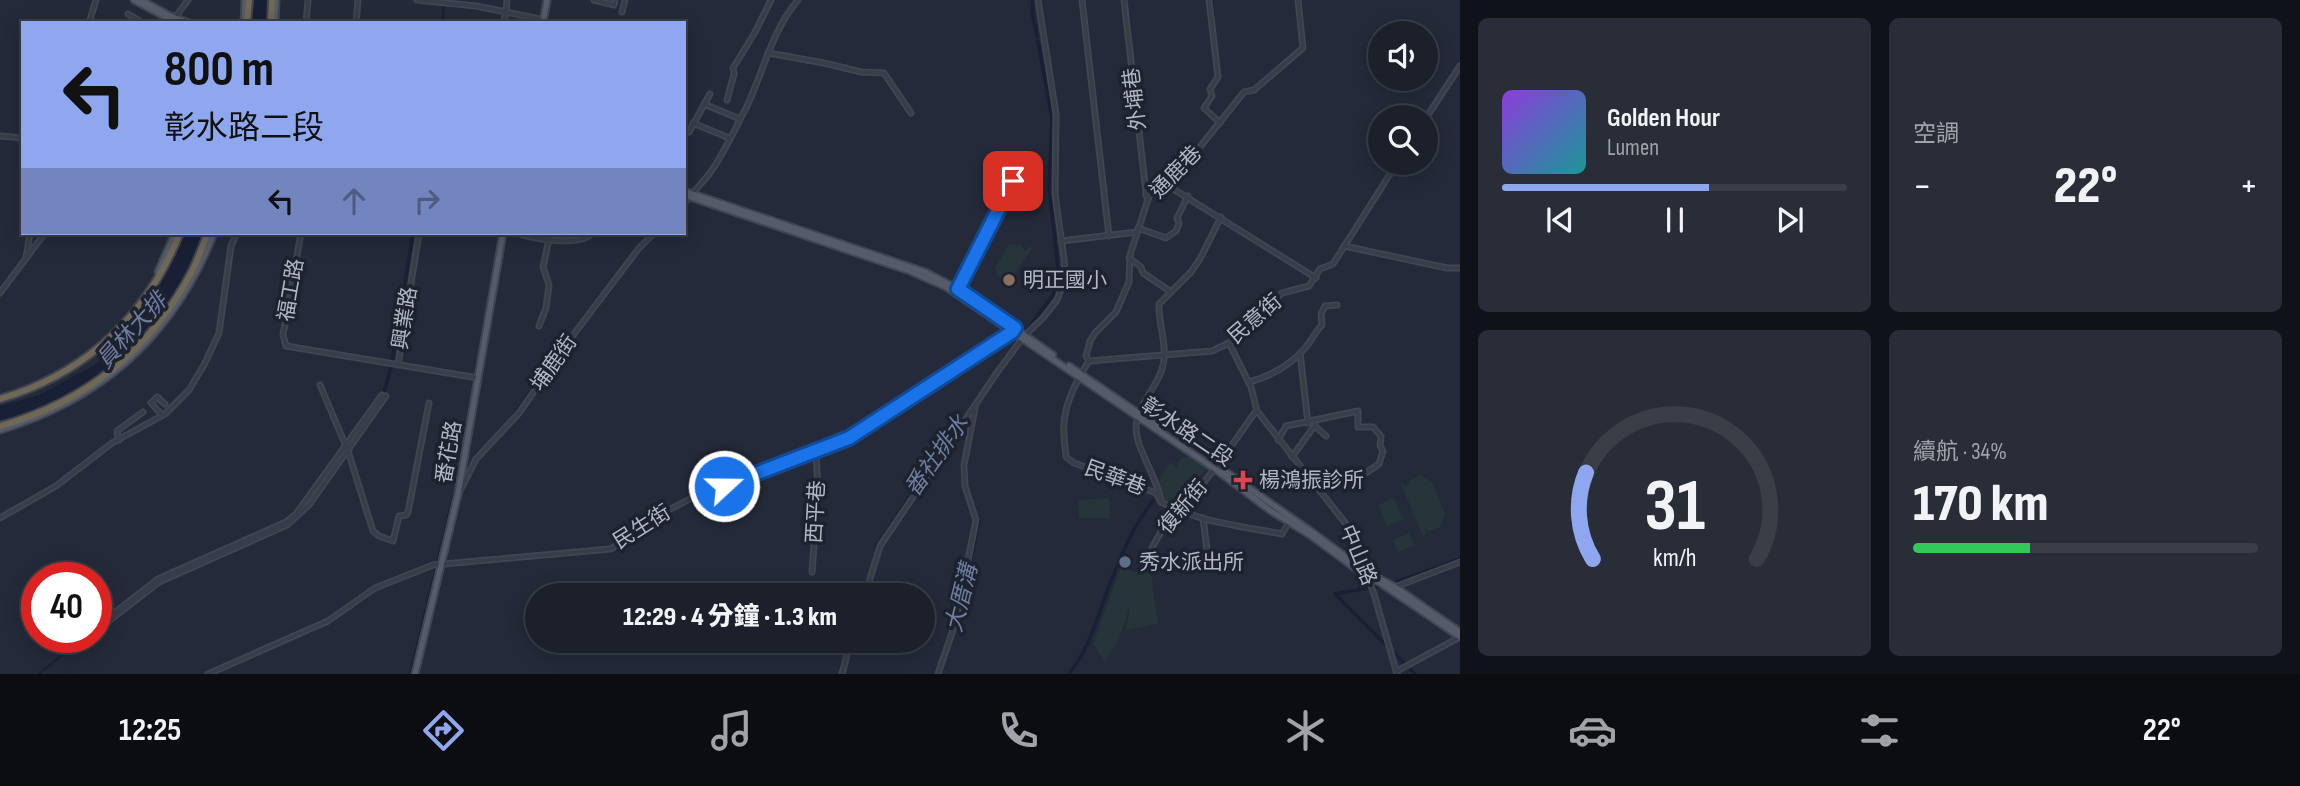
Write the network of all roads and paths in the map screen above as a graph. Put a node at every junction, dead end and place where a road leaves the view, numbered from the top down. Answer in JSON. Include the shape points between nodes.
{"nodes":[{"id":1,"x":96,"y":0,"type":"edge"},
{"id":2,"x":134,"y":0,"type":"edge"},
{"id":3,"x":141,"y":0,"type":"edge"},
{"id":4,"x":188,"y":0,"type":"edge"},
{"id":5,"x":247,"y":0,"type":"edge"},
{"id":6,"x":274,"y":0,"type":"edge"},
{"id":7,"x":308,"y":0,"type":"edge"},
{"id":8,"x":358,"y":0,"type":"edge"},
{"id":9,"x":417,"y":0,"type":"edge"},
{"id":10,"x":507,"y":0,"type":"edge"},
{"id":11,"x":547,"y":0,"type":"edge"},
{"id":12,"x":594,"y":0,"type":"edge"},
{"id":13,"x":615,"y":0,"type":"edge"},
{"id":14,"x":625,"y":0,"type":"edge"},
{"id":15,"x":771,"y":0,"type":"edge"},
{"id":16,"x":798,"y":0,"type":"edge"},
{"id":17,"x":1038,"y":0,"type":"edge"},
{"id":18,"x":1082,"y":0,"type":"edge"},
{"id":19,"x":1124,"y":0,"type":"edge"},
{"id":20,"x":1209,"y":0,"type":"edge"},
{"id":21,"x":1298,"y":0,"type":"edge"},
{"id":22,"x":506,"y":12,"type":"junction"},
{"id":23,"x":622,"y":12,"type":"dead end"},
{"id":24,"x":128,"y":14,"type":"dead end"},
{"id":25,"x":90,"y":21,"type":"edge"},
{"id":26,"x":140,"y":21,"type":"edge"},
{"id":27,"x":175,"y":21,"type":"edge"},
{"id":28,"x":245,"y":21,"type":"edge"},
{"id":29,"x":273,"y":21,"type":"edge"},
{"id":30,"x":306,"y":21,"type":"edge"},
{"id":31,"x":356,"y":21,"type":"edge"},
{"id":32,"x":504,"y":21,"type":"edge"},
{"id":33,"x":544,"y":21,"type":"edge"},
{"id":34,"x":768,"y":53,"type":"junction"},
{"id":35,"x":1460,"y":66,"type":"edge"},
{"id":36,"x":710,"y":94,"type":"dead end"},
{"id":37,"x":727,"y":100,"type":"dead end"},
{"id":38,"x":704,"y":104,"type":"junction"},
{"id":39,"x":1434,"y":105,"type":"edge"},
{"id":40,"x":911,"y":113,"type":"dead end"},
{"id":41,"x":740,"y":119,"type":"junction"},
{"id":42,"x":693,"y":123,"type":"junction"},
{"id":43,"x":1220,"y":123,"type":"junction"},
{"id":44,"x":689,"y":132,"type":"dead end"},
{"id":45,"x":0,"y":136,"type":"edge"},
{"id":46,"x":21,"y":138,"type":"edge"},
{"id":47,"x":730,"y":138,"type":"junction"},
{"id":48,"x":1389,"y":175,"type":"edge"},
{"id":49,"x":1013,"y":181,"type":"dead end"},
{"id":50,"x":1162,"y":181,"type":"junction"},
{"id":51,"x":687,"y":194,"type":"edge"},
{"id":52,"x":1188,"y":196,"type":"junction"},
{"id":53,"x":1149,"y":197,"type":"junction"},
{"id":54,"x":1221,"y":218,"type":"junction"},
{"id":55,"x":1138,"y":230,"type":"junction"},
{"id":56,"x":30,"y":235,"type":"edge"},
{"id":57,"x":43,"y":235,"type":"edge"},
{"id":58,"x":176,"y":235,"type":"edge"},
{"id":59,"x":176,"y":235,"type":"edge"},
{"id":60,"x":210,"y":235,"type":"edge"},
{"id":61,"x":210,"y":235,"type":"edge"},
{"id":62,"x":236,"y":235,"type":"edge"},
{"id":63,"x":301,"y":235,"type":"edge"},
{"id":64,"x":419,"y":235,"type":"edge"},
{"id":65,"x":503,"y":235,"type":"edge"},
{"id":66,"x":528,"y":235,"type":"edge"},
{"id":67,"x":590,"y":235,"type":"edge"},
{"id":68,"x":652,"y":235,"type":"edge"},
{"id":69,"x":1109,"y":236,"type":"junction"},
{"id":70,"x":549,"y":239,"type":"junction"},
{"id":71,"x":1061,"y":241,"type":"junction"},
{"id":72,"x":1343,"y":246,"type":"junction"},
{"id":73,"x":26,"y":258,"type":"junction"},
{"id":74,"x":1129,"y":258,"type":"junction"},
{"id":75,"x":1460,"y":268,"type":"edge"},
{"id":76,"x":1316,"y":278,"type":"junction"},
{"id":77,"x":957,"y":291,"type":"junction"},
{"id":78,"x":1171,"y":292,"type":"junction"},
{"id":79,"x":0,"y":293,"type":"edge"},
{"id":80,"x":1337,"y":305,"type":"dead end"},
{"id":81,"x":539,"y":326,"type":"dead end"},
{"id":82,"x":1013,"y":330,"type":"junction"},
{"id":83,"x":1022,"y":336,"type":"junction"},
{"id":84,"x":1229,"y":343,"type":"junction"},
{"id":85,"x":1300,"y":353,"type":"junction"},
{"id":86,"x":1164,"y":355,"type":"junction"},
{"id":87,"x":1089,"y":361,"type":"junction"},
{"id":88,"x":397,"y":365,"type":"junction"},
{"id":89,"x":1079,"y":375,"type":"junction"},
{"id":90,"x":478,"y":378,"type":"junction"},
{"id":91,"x":1249,"y":382,"type":"junction"},
{"id":92,"x":320,"y":385,"type":"dead end"},
{"id":93,"x":384,"y":396,"type":"dead end"},
{"id":94,"x":0,"y":398,"type":"edge"},
{"id":95,"x":165,"y":404,"type":"dead end"},
{"id":96,"x":429,"y":404,"type":"dead end"},
{"id":97,"x":975,"y":405,"type":"junction"},
{"id":98,"x":1257,"y":411,"type":"junction"},
{"id":99,"x":143,"y":412,"type":"dead end"},
{"id":100,"x":162,"y":415,"type":"junction"},
{"id":101,"x":1138,"y":415,"type":"junction"},
{"id":102,"x":1312,"y":423,"type":"junction"},
{"id":103,"x":0,"y":428,"type":"edge"},
{"id":104,"x":1326,"y":436,"type":"dead end"},
{"id":105,"x":119,"y":440,"type":"junction"},
{"id":106,"x":1278,"y":440,"type":"junction"},
{"id":107,"x":347,"y":449,"type":"junction"},
{"id":108,"x":816,"y":451,"type":"junction"},
{"id":109,"x":1292,"y":457,"type":"junction"},
{"id":110,"x":1216,"y":467,"type":"junction"},
{"id":111,"x":1317,"y":486,"type":"junction"},
{"id":112,"x":458,"y":494,"type":"junction"},
{"id":113,"x":1161,"y":502,"type":"junction"},
{"id":114,"x":1180,"y":511,"type":"junction"},
{"id":115,"x":0,"y":518,"type":"edge"},
{"id":116,"x":1203,"y":518,"type":"junction"},
{"id":117,"x":1290,"y":519,"type":"junction"},
{"id":118,"x":872,"y":548,"type":"dead end"},
{"id":119,"x":1152,"y":548,"type":"dead end"},
{"id":120,"x":878,"y":550,"type":"junction"},
{"id":121,"x":1207,"y":550,"type":"dead end"},
{"id":122,"x":1460,"y":562,"type":"edge"},
{"id":123,"x":441,"y":564,"type":"junction"},
{"id":124,"x":812,"y":572,"type":"dead end"},
{"id":125,"x":1366,"y":573,"type":"junction"},
{"id":126,"x":868,"y":583,"type":"edge"},
{"id":127,"x":1393,"y":588,"type":"junction"},
{"id":128,"x":112,"y":615,"type":"edge"},
{"id":129,"x":112,"y":619,"type":"edge"},
{"id":130,"x":1460,"y":632,"type":"edge"},
{"id":131,"x":1460,"y":637,"type":"edge"},
{"id":132,"x":848,"y":653,"type":"edge"},
{"id":133,"x":1397,"y":672,"type":"edge"},
{"id":134,"x":208,"y":674,"type":"edge"},
{"id":135,"x":415,"y":674,"type":"edge"},
{"id":136,"x":842,"y":674,"type":"edge"},
{"id":137,"x":938,"y":674,"type":"edge"}],
"edges":[{"from":1,"to":25,"type":"street"},
{"from":2,"to":27,"type":"main road"},
{"from":3,"to":27,"type":"main road"},
{"from":4,"to":27,"type":"street"},
{"from":5,"to":28,"type":"highway"},
{"from":6,"to":29,"type":"highway"},
{"from":7,"to":30,"type":"street"},
{"from":8,"to":31,"type":"street"},
{"from":9,"to":22,"type":"street"},
{"from":10,"to":22,"type":"street"},
{"from":11,"to":33,"type":"main road"},
{"from":12,"to":13,"type":"street","via":[[614,5]]},
{"from":14,"to":23,"type":"street"},
{"from":15,"to":37,"type":"street","via":[[737,59]]},
{"from":16,"to":34,"type":"street"},
{"from":17,"to":71,"type":"street","via":[[1056,114],[1055,194]]},
{"from":18,"to":69,"type":"street"},
{"from":19,"to":53,"type":"street","name":"外埔巷"},
{"from":20,"to":43,"type":"street","via":[[1218,76],[1205,108]]},
{"from":21,"to":43,"type":"street","name":"通鹿巷","via":[[1301,51],[1254,90],[1244,92]]},
{"from":22,"to":32,"type":"street"},
{"from":22,"to":33,"type":"street"},
{"from":24,"to":26,"type":"street"},
{"from":34,"to":40,"type":"street","via":[[884,74]]},
{"from":34,"to":41,"type":"street"},
{"from":35,"to":39,"type":"street"},
{"from":36,"to":38,"type":"street"},
{"from":38,"to":41,"type":"street"},
{"from":38,"to":42,"type":"street"},
{"from":41,"to":47,"type":"street"},
{"from":42,"to":44,"type":"street"},
{"from":42,"to":47,"type":"street"},
{"from":43,"to":50,"type":"street","name":"通鹿巷"},
{"from":45,"to":46,"type":"street"},
{"from":47,"to":51,"type":"street","via":[[713,169]]},
{"from":48,"to":72,"type":"street","name":"民意街"},
{"from":49,"to":77,"type":"street"},
{"from":50,"to":52,"type":"street"},
{"from":50,"to":53,"type":"street","name":"通鹿巷"},
{"from":51,"to":77,"type":"main road","name":"彰水路二段","via":[[861,252]]},
{"from":52,"to":54,"type":"street"},
{"from":52,"to":55,"type":"street","via":[[1176,231],[1166,237]]},
{"from":53,"to":55,"type":"street","name":"通鹿巷"},
{"from":54,"to":76,"type":"street"},
{"from":54,"to":78,"type":"street","via":[[1200,259]]},
{"from":55,"to":69,"type":"street"},
{"from":55,"to":74,"type":"street","name":"通鹿巷"},
{"from":56,"to":73,"type":"street"},
{"from":57,"to":73,"type":"street"},
{"from":58,"to":94,"type":"highway","via":[[152,288],[118,331],[83,361],[38,386]]},
{"from":59,"to":94,"type":"main road","via":[[149,287],[110,334],[61,371]]},
{"from":60,"to":103,"type":"highway","via":[[193,270],[143,343],[75,396]]},
{"from":61,"to":103,"type":"main road","via":[[176,308],[135,354],[67,403],[24,423]]},
{"from":62,"to":100,"type":"street","via":[[219,333],[189,390]]},
{"from":63,"to":88,"type":"street","name":"福工路","via":[[286,346]]},
{"from":64,"to":88,"type":"street","name":"興業路"},
{"from":65,"to":90,"type":"main road","name":"番花路"},
{"from":66,"to":70,"type":"street"},
{"from":67,"to":70,"type":"street","via":[[574,242]]},
{"from":68,"to":112,"type":"street","name":"埔鹿街","via":[[528,401],[476,459]]},
{"from":69,"to":71,"type":"street"},
{"from":70,"to":81,"type":"street","via":[[543,267],[549,285]]},
{"from":71,"to":83,"type":"street","via":[[1065,275],[1057,300]]},
{"from":72,"to":75,"type":"street"},
{"from":72,"to":76,"type":"street","name":"民意街","via":[[1333,264],[1320,270]]},
{"from":73,"to":79,"type":"street"},
{"from":74,"to":78,"type":"street"},
{"from":74,"to":87,"type":"street","name":"通鹿巷","via":[[1129,282],[1116,312],[1090,341]]},
{"from":76,"to":84,"type":"street","name":"民意街","via":[[1304,288],[1282,293]]},
{"from":77,"to":82,"type":"main road","name":"彰水路二段"},
{"from":78,"to":86,"type":"street","via":[[1159,304]]},
{"from":80,"to":85,"type":"street","via":[[1325,306],[1323,323]]},
{"from":82,"to":83,"type":"main road","name":"彰水路二段"},
{"from":82,"to":108,"type":"street","name":"民生街","via":[[862,431]]},
{"from":83,"to":89,"type":"main road","name":"彰水路二段"},
{"from":83,"to":97,"type":"street"},
{"from":84,"to":86,"type":"street","name":"民意街","via":[[1212,351]]},
{"from":84,"to":91,"type":"street","name":"中山路"},
{"from":85,"to":91,"type":"street","via":[[1276,373]]},
{"from":85,"to":102,"type":"street"},
{"from":86,"to":87,"type":"street","name":"民意街"},
{"from":86,"to":101,"type":"street"},
{"from":87,"to":89,"type":"street"},
{"from":88,"to":90,"type":"street","name":"興業路"},
{"from":89,"to":101,"type":"main road","name":"彰水路二段"},
{"from":89,"to":113,"type":"street","name":"民華巷","via":[[1064,420],[1066,457],[1156,493]]},
{"from":90,"to":112,"type":"main road","name":"番花路"},
{"from":91,"to":98,"type":"street","name":"中山路"},
{"from":92,"to":107,"type":"street"},
{"from":93,"to":107,"type":"street"},
{"from":95,"to":100,"type":"street","via":[[157,397],[151,402]]},
{"from":96,"to":107,"type":"street","via":[[408,512],[398,516],[394,540],[373,531]]},
{"from":97,"to":120,"type":"street"},
{"from":97,"to":137,"type":"street","via":[[964,465],[976,520],[956,621]]},
{"from":98,"to":106,"type":"street","name":"中山路"},
{"from":98,"to":110,"type":"street","name":"復新街"},
{"from":99,"to":105,"type":"street","via":[[117,431]]},
{"from":100,"to":105,"type":"street"},
{"from":101,"to":110,"type":"main road","name":"彰水路二段"},
{"from":101,"to":113,"type":"street","via":[[1136,433]]},
{"from":102,"to":104,"type":"street"},
{"from":102,"to":106,"type":"street","via":[[1286,426]]},
{"from":102,"to":109,"type":"street"},
{"from":102,"to":111,"type":"street","via":[[1358,411],[1358,427],[1373,427],[1381,436],[1379,464],[1360,477],[1334,476]]},
{"from":105,"to":115,"type":"street","via":[[57,486]]},
{"from":106,"to":109,"type":"street","name":"中山路"},
{"from":107,"to":128,"type":"street","via":[[286,522],[158,579]]},
{"from":107,"to":129,"type":"street","via":[[296,519],[159,582]]},
{"from":108,"to":123,"type":"street","name":"民生街","via":[[692,498],[649,520],[610,549]]},
{"from":108,"to":124,"type":"street","name":"西平巷"},
{"from":109,"to":111,"type":"street","name":"中山路"},
{"from":110,"to":114,"type":"street","name":"復新街"},
{"from":110,"to":117,"type":"main road","name":"彰水路二段"},
{"from":111,"to":125,"type":"street","name":"中山路","via":[[1350,529]]},
{"from":112,"to":123,"type":"main road","name":"番花路"},
{"from":113,"to":114,"type":"street"},
{"from":114,"to":116,"type":"street"},
{"from":114,"to":119,"type":"street","name":"復新街","via":[[1167,521]]},
{"from":116,"to":117,"type":"street","via":[[1282,534]]},
{"from":116,"to":121,"type":"street"},
{"from":117,"to":125,"type":"main road","name":"彰水路二段"},
{"from":118,"to":120,"type":"street"},
{"from":120,"to":126,"type":"street"},
{"from":122,"to":127,"type":"street"},
{"from":123,"to":134,"type":"street","name":"民生街","via":[[375,588],[328,621]]},
{"from":123,"to":135,"type":"main road","name":"番花路"},
{"from":125,"to":127,"type":"main road","name":"彰水路二段"},
{"from":125,"to":133,"type":"street","name":"中山路"},
{"from":127,"to":130,"type":"main road"},
{"from":127,"to":131,"type":"main road"},
{"from":131,"to":133,"type":"street"},
{"from":132,"to":136,"type":"street"}]}
